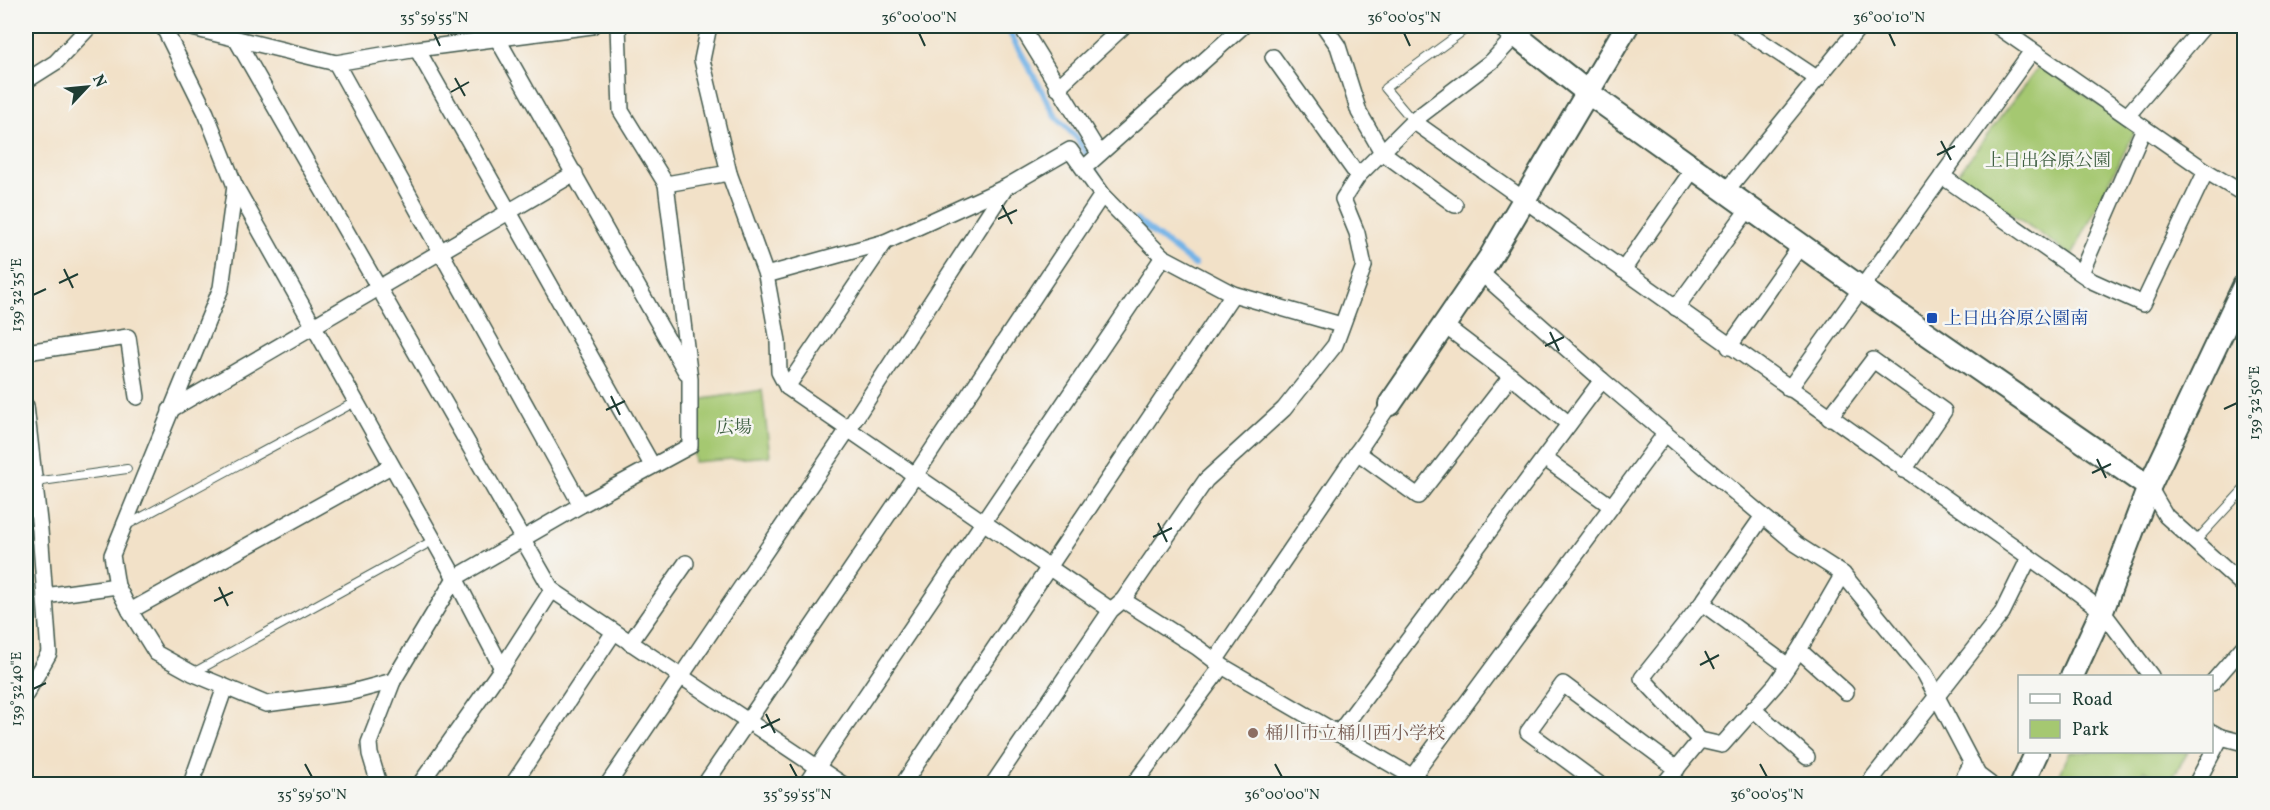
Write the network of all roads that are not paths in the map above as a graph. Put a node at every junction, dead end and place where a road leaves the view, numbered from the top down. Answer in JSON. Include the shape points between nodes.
{"nodes":[{"id":1,"x":90,"y":26,"type":"edge"},
{"id":2,"x":163,"y":26,"type":"edge"},
{"id":3,"x":184,"y":26,"type":"edge"},
{"id":4,"x":592,"y":26,"type":"edge"},
{"id":5,"x":618,"y":26,"type":"edge"},
{"id":6,"x":709,"y":26,"type":"edge"},
{"id":7,"x":1022,"y":26,"type":"edge"},
{"id":8,"x":1124,"y":26,"type":"edge"},
{"id":9,"x":1243,"y":26,"type":"edge"},
{"id":10,"x":1324,"y":26,"type":"edge"},
{"id":11,"x":1470,"y":26,"type":"edge"},
{"id":12,"x":1627,"y":26,"type":"edge"},
{"id":13,"x":1738,"y":26,"type":"edge"},
{"id":14,"x":1860,"y":26,"type":"edge"},
{"id":15,"x":1997,"y":26,"type":"edge"},
{"id":16,"x":2204,"y":26,"type":"edge"},
{"id":17,"x":1510,"y":30,"type":"edge"},
{"id":18,"x":497,"y":38,"type":"junction"},
{"id":19,"x":236,"y":39,"type":"junction"},
{"id":20,"x":417,"y":49,"type":"junction"},
{"id":21,"x":2032,"y":51,"type":"junction"},
{"id":22,"x":1273,"y":57,"type":"dead end"},
{"id":23,"x":336,"y":63,"type":"junction"},
{"id":24,"x":1818,"y":79,"type":"junction"},
{"id":25,"x":26,"y":81,"type":"edge"},
{"id":26,"x":1058,"y":88,"type":"junction"},
{"id":27,"x":1587,"y":93,"type":"junction"},
{"id":28,"x":2127,"y":116,"type":"junction"},
{"id":29,"x":1413,"y":121,"type":"junction"},
{"id":30,"x":2144,"y":128,"type":"junction"},
{"id":31,"x":1382,"y":152,"type":"junction"},
{"id":32,"x":1099,"y":153,"type":"junction"},
{"id":33,"x":1084,"y":168,"type":"junction"},
{"id":34,"x":1694,"y":168,"type":"junction"},
{"id":35,"x":2206,"y":171,"type":"junction"},
{"id":36,"x":575,"y":173,"type":"junction"},
{"id":37,"x":729,"y":173,"type":"junction"},
{"id":38,"x":1358,"y":176,"type":"junction"},
{"id":39,"x":1942,"y":176,"type":"junction"},
{"id":40,"x":666,"y":184,"type":"junction"},
{"id":41,"x":235,"y":186,"type":"junction"},
{"id":42,"x":1006,"y":187,"type":"junction"},
{"id":43,"x":1726,"y":191,"type":"junction"},
{"id":44,"x":2244,"y":194,"type":"edge"},
{"id":45,"x":1102,"y":195,"type":"junction"},
{"id":46,"x":1524,"y":199,"type":"junction"},
{"id":47,"x":1455,"y":205,"type":"dead end"},
{"id":48,"x":1749,"y":208,"type":"junction"},
{"id":49,"x":509,"y":212,"type":"junction"},
{"id":50,"x":885,"y":242,"type":"junction"},
{"id":51,"x":1801,"y":245,"type":"junction"},
{"id":52,"x":439,"y":252,"type":"junction"},
{"id":53,"x":1163,"y":257,"type":"junction"},
{"id":54,"x":1623,"y":270,"type":"junction"},
{"id":55,"x":1480,"y":272,"type":"junction"},
{"id":56,"x":2081,"y":273,"type":"junction"},
{"id":57,"x":766,"y":275,"type":"junction"},
{"id":58,"x":2244,"y":286,"type":"edge"},
{"id":59,"x":378,"y":288,"type":"junction"},
{"id":60,"x":1862,"y":288,"type":"junction"},
{"id":61,"x":1233,"y":294,"type":"junction"},
{"id":62,"x":1676,"y":308,"type":"junction"},
{"id":63,"x":1341,"y":325,"type":"junction"},
{"id":64,"x":1444,"y":325,"type":"junction"},
{"id":65,"x":313,"y":326,"type":"junction"},
{"id":66,"x":1730,"y":346,"type":"junction"},
{"id":67,"x":26,"y":352,"type":"edge"},
{"id":68,"x":1511,"y":376,"type":"junction"},
{"id":69,"x":690,"y":380,"type":"junction"},
{"id":70,"x":1602,"y":380,"type":"junction"},
{"id":71,"x":787,"y":387,"type":"junction"},
{"id":72,"x":1790,"y":389,"type":"junction"},
{"id":73,"x":137,"y":397,"type":"dead end"},
{"id":74,"x":355,"y":402,"type":"junction"},
{"id":75,"x":1390,"y":404,"type":"joint"},
{"id":76,"x":26,"y":406,"type":"edge"},
{"id":77,"x":170,"y":410,"type":"junction"},
{"id":78,"x":1829,"y":417,"type":"junction"},
{"id":79,"x":1569,"y":424,"type":"junction"},
{"id":80,"x":849,"y":428,"type":"junction"},
{"id":81,"x":1665,"y":434,"type":"junction"},
{"id":82,"x":1357,"y":452,"type":"junction"},
{"id":83,"x":1544,"y":458,"type":"junction"},
{"id":84,"x":652,"y":465,"type":"junction"},
{"id":85,"x":392,"y":466,"type":"junction"},
{"id":86,"x":127,"y":469,"type":"dead end"},
{"id":87,"x":1904,"y":470,"type":"junction"},
{"id":88,"x":916,"y":474,"type":"junction"},
{"id":89,"x":35,"y":482,"type":"junction"},
{"id":90,"x":2149,"y":487,"type":"junction"},
{"id":91,"x":2244,"y":489,"type":"edge"},
{"id":92,"x":581,"y":505,"type":"junction"},
{"id":93,"x":1611,"y":506,"type":"junction"},
{"id":94,"x":1763,"y":516,"type":"junction"},
{"id":95,"x":984,"y":521,"type":"junction"},
{"id":96,"x":122,"y":528,"type":"junction"},
{"id":97,"x":33,"y":530,"type":"edge"},
{"id":98,"x":522,"y":538,"type":"junction"},
{"id":99,"x":434,"y":540,"type":"junction"},
{"id":100,"x":2196,"y":541,"type":"junction"},
{"id":101,"x":2029,"y":558,"type":"junction"},
{"id":102,"x":686,"y":563,"type":"dead end"},
{"id":103,"x":1049,"y":567,"type":"junction"},
{"id":104,"x":1843,"y":574,"type":"junction"},
{"id":105,"x":455,"y":578,"type":"junction"},
{"id":106,"x":117,"y":586,"type":"junction"},
{"id":107,"x":2244,"y":586,"type":"edge"},
{"id":108,"x":552,"y":590,"type":"junction"},
{"id":109,"x":45,"y":596,"type":"junction"},
{"id":110,"x":1702,"y":603,"type":"junction"},
{"id":111,"x":1117,"y":605,"type":"junction"},
{"id":112,"x":130,"y":611,"type":"junction"},
{"id":113,"x":2102,"y":611,"type":"junction"},
{"id":114,"x":614,"y":632,"type":"junction"},
{"id":115,"x":630,"y":643,"type":"junction"},
{"id":116,"x":2244,"y":646,"type":"edge"},
{"id":117,"x":1799,"y":650,"type":"junction"},
{"id":118,"x":1218,"y":663,"type":"junction"},
{"id":119,"x":1788,"y":666,"type":"junction"},
{"id":120,"x":501,"y":668,"type":"junction"},
{"id":121,"x":192,"y":673,"type":"junction"},
{"id":122,"x":2072,"y":675,"type":"edge"},
{"id":123,"x":2150,"y":675,"type":"edge"},
{"id":124,"x":681,"y":677,"type":"junction"},
{"id":125,"x":393,"y":681,"type":"junction"},
{"id":126,"x":2213,"y":681,"type":"edge"},
{"id":127,"x":225,"y":687,"type":"junction"},
{"id":128,"x":1846,"y":692,"type":"dead end"},
{"id":129,"x":26,"y":694,"type":"edge"},
{"id":130,"x":1936,"y":695,"type":"junction"},
{"id":131,"x":1753,"y":709,"type":"junction"},
{"id":132,"x":748,"y":722,"type":"junction"},
{"id":133,"x":1338,"y":734,"type":"junction"},
{"id":134,"x":2216,"y":734,"type":"edge"},
{"id":135,"x":1700,"y":740,"type":"junction"},
{"id":136,"x":2244,"y":743,"type":"edge"},
{"id":137,"x":2037,"y":753,"type":"edge"},
{"id":138,"x":2208,"y":753,"type":"edge"},
{"id":139,"x":1807,"y":757,"type":"dead end"},
{"id":140,"x":1972,"y":763,"type":"junction"},
{"id":141,"x":817,"y":768,"type":"junction"},
{"id":142,"x":1677,"y":769,"type":"junction"},
{"id":143,"x":1418,"y":781,"type":"edge"},
{"id":144,"x":196,"y":783,"type":"edge"},
{"id":145,"x":378,"y":784,"type":"edge"},
{"id":146,"x":420,"y":784,"type":"edge"},
{"id":147,"x":513,"y":784,"type":"edge"},
{"id":148,"x":608,"y":784,"type":"edge"},
{"id":149,"x":705,"y":784,"type":"edge"},
{"id":150,"x":806,"y":784,"type":"edge"},
{"id":151,"x":842,"y":784,"type":"edge"},
{"id":152,"x":903,"y":784,"type":"edge"},
{"id":153,"x":993,"y":784,"type":"edge"},
{"id":154,"x":1134,"y":784,"type":"edge"},
{"id":155,"x":1599,"y":784,"type":"edge"},
{"id":156,"x":1664,"y":784,"type":"edge"},
{"id":157,"x":1868,"y":784,"type":"edge"},
{"id":158,"x":1960,"y":784,"type":"edge"},
{"id":159,"x":1990,"y":784,"type":"edge"},
{"id":160,"x":2022,"y":784,"type":"edge"},
{"id":161,"x":2196,"y":784,"type":"edge"}],
"edges":[{"from":1,"to":25,"type":"street","via":[[56,62]]},
{"from":2,"to":41,"type":"street","via":[[206,113]]},
{"from":3,"to":19,"type":"street"},
{"from":4,"to":18,"type":"street"},
{"from":5,"to":40,"type":"street","via":[[621,111]]},
{"from":6,"to":37,"type":"street","via":[[702,60]]},
{"from":7,"to":26,"type":"street"},
{"from":8,"to":26,"type":"street"},
{"from":9,"to":32,"type":"street"},
{"from":10,"to":31,"type":"street","via":[[1338,46],[1359,112]]},
{"from":11,"to":29,"type":"lane","via":[[1385,88]]},
{"from":12,"to":27,"type":"street"},
{"from":13,"to":24,"type":"street"},
{"from":14,"to":24,"type":"street"},
{"from":15,"to":21,"type":"street"},
{"from":16,"to":28,"type":"street"},
{"from":17,"to":27,"type":"street"},
{"from":17,"to":29,"type":"street","via":[[1492,61]]},
{"from":18,"to":20,"type":"street"},
{"from":18,"to":36,"type":"street"},
{"from":19,"to":23,"type":"street"},
{"from":19,"to":59,"type":"street"},
{"from":20,"to":23,"type":"street"},
{"from":20,"to":49,"type":"street"},
{"from":21,"to":28,"type":"street"},
{"from":21,"to":39,"type":"street"},
{"from":22,"to":38,"type":"street"},
{"from":23,"to":52,"type":"street"},
{"from":24,"to":43,"type":"street"},
{"from":26,"to":32,"type":"street"},
{"from":27,"to":34,"type":"street"},
{"from":27,"to":46,"type":"street"},
{"from":28,"to":30,"type":"street"},
{"from":29,"to":31,"type":"street"},
{"from":29,"to":46,"type":"street"},
{"from":30,"to":35,"type":"street"},
{"from":30,"to":56,"type":"street"},
{"from":31,"to":38,"type":"street"},
{"from":31,"to":47,"type":"street"},
{"from":32,"to":33,"type":"street"},
{"from":33,"to":42,"type":"street","via":[[1070,150]]},
{"from":33,"to":45,"type":"street"},
{"from":34,"to":43,"type":"street"},
{"from":34,"to":54,"type":"street"},
{"from":35,"to":44,"type":"street"},
{"from":35,"to":56,"type":"street","via":[[2143,304],[2092,282]]},
{"from":36,"to":49,"type":"street"},
{"from":36,"to":69,"type":"street"},
{"from":37,"to":40,"type":"street"},
{"from":37,"to":57,"type":"street"},
{"from":38,"to":63,"type":"street","via":[[1343,199],[1358,233],[1364,266]]},
{"from":39,"to":56,"type":"street"},
{"from":39,"to":60,"type":"street"},
{"from":40,"to":69,"type":"street"},
{"from":41,"to":65,"type":"street"},
{"from":41,"to":77,"type":"street","via":[[221,288]]},
{"from":42,"to":50,"type":"street"},
{"from":42,"to":80,"type":"street"},
{"from":43,"to":48,"type":"street"},
{"from":45,"to":53,"type":"street"},
{"from":45,"to":88,"type":"street"},
{"from":46,"to":54,"type":"street"},
{"from":46,"to":55,"type":"street"},
{"from":48,"to":51,"type":"street"},
{"from":48,"to":62,"type":"street"},
{"from":49,"to":52,"type":"street"},
{"from":49,"to":84,"type":"street"},
{"from":50,"to":57,"type":"street"},
{"from":50,"to":71,"type":"street"},
{"from":51,"to":60,"type":"street"},
{"from":51,"to":66,"type":"street"},
{"from":52,"to":59,"type":"street"},
{"from":52,"to":92,"type":"street"},
{"from":53,"to":61,"type":"street"},
{"from":53,"to":95,"type":"street"},
{"from":54,"to":62,"type":"street"},
{"from":55,"to":64,"type":"street"},
{"from":55,"to":70,"type":"street"},
{"from":57,"to":71,"type":"street","via":[[778,341],[779,372]]},
{"from":58,"to":90,"type":"street"},
{"from":59,"to":65,"type":"street"},
{"from":59,"to":98,"type":"street"},
{"from":60,"to":72,"type":"street"},
{"from":60,"to":90,"type":"street"},
{"from":61,"to":63,"type":"street"},
{"from":61,"to":103,"type":"street"},
{"from":62,"to":66,"type":"street"},
{"from":63,"to":111,"type":"street","via":[[1335,345],[1284,409],[1206,480]]},
{"from":64,"to":68,"type":"street"},
{"from":64,"to":75,"type":"street"},
{"from":65,"to":74,"type":"street"},
{"from":65,"to":77,"type":"street"},
{"from":66,"to":72,"type":"street"},
{"from":67,"to":73,"type":"street","via":[[128,337]]},
{"from":68,"to":79,"type":"street"},
{"from":68,"to":82,"type":"street","via":[[1418,496]]},
{"from":69,"to":84,"type":"street","via":[[690,446]]},
{"from":70,"to":79,"type":"street"},
{"from":70,"to":81,"type":"street"},
{"from":71,"to":80,"type":"street"},
{"from":72,"to":78,"type":"street"},
{"from":74,"to":85,"type":"street"},
{"from":74,"to":96,"type":"lane"},
{"from":75,"to":82,"type":"street"},
{"from":76,"to":89,"type":"street"},
{"from":77,"to":96,"type":"street"},
{"from":78,"to":87,"type":"street"},
{"from":78,"to":87,"type":"street","via":[[1873,360],[1900,379],[1944,411]]},
{"from":79,"to":83,"type":"street"},
{"from":80,"to":88,"type":"street"},
{"from":80,"to":124,"type":"street"},
{"from":81,"to":93,"type":"street"},
{"from":81,"to":94,"type":"street"},
{"from":82,"to":118,"type":"street"},
{"from":83,"to":93,"type":"street"},
{"from":83,"to":133,"type":"street"},
{"from":84,"to":92,"type":"street"},
{"from":85,"to":99,"type":"street"},
{"from":85,"to":112,"type":"street"},
{"from":86,"to":89,"type":"lane"},
{"from":87,"to":101,"type":"street"},
{"from":88,"to":95,"type":"street"},
{"from":88,"to":132,"type":"street"},
{"from":89,"to":97,"type":"street"},
{"from":90,"to":100,"type":"street","via":[[2166,516]]},
{"from":90,"to":113,"type":"street"},
{"from":91,"to":100,"type":"lane"},
{"from":92,"to":98,"type":"street"},
{"from":93,"to":143,"type":"street"},
{"from":94,"to":104,"type":"street","via":[[1796,544]]},
{"from":94,"to":110,"type":"street"},
{"from":95,"to":103,"type":"street"},
{"from":95,"to":141,"type":"street"},
{"from":96,"to":106,"type":"street","via":[[112,555]]},
{"from":97,"to":109,"type":"street"},
{"from":98,"to":105,"type":"street"},
{"from":98,"to":108,"type":"street"},
{"from":99,"to":105,"type":"street"},
{"from":99,"to":121,"type":"lane"},
{"from":100,"to":107,"type":"street"},
{"from":101,"to":113,"type":"street"},
{"from":101,"to":130,"type":"street","via":[[2002,613]]},
{"from":102,"to":115,"type":"street"},
{"from":103,"to":111,"type":"street"},
{"from":103,"to":152,"type":"street"},
{"from":104,"to":117,"type":"street"},
{"from":104,"to":130,"type":"street","via":[[1925,674]]},
{"from":105,"to":120,"type":"street"},
{"from":105,"to":125,"type":"street"},
{"from":106,"to":109,"type":"street"},
{"from":106,"to":112,"type":"street"},
{"from":108,"to":114,"type":"street"},
{"from":108,"to":120,"type":"street"},
{"from":109,"to":129,"type":"street","via":[[50,653]]},
{"from":110,"to":119,"type":"street"},
{"from":110,"to":135,"type":"street","via":[[1642,678]]},
{"from":111,"to":118,"type":"street"},
{"from":111,"to":153,"type":"street"},
{"from":112,"to":121,"type":"street","via":[[156,653]]},
{"from":113,"to":122,"type":"street"},
{"from":113,"to":123,"type":"street"},
{"from":114,"to":115,"type":"street"},
{"from":114,"to":147,"type":"street"},
{"from":115,"to":124,"type":"street"},
{"from":116,"to":126,"type":"street"},
{"from":117,"to":119,"type":"street"},
{"from":117,"to":128,"type":"street"},
{"from":118,"to":133,"type":"street"},
{"from":118,"to":154,"type":"street"},
{"from":119,"to":131,"type":"street"},
{"from":120,"to":146,"type":"street"},
{"from":121,"to":127,"type":"street"},
{"from":124,"to":132,"type":"street"},
{"from":124,"to":148,"type":"street"},
{"from":125,"to":127,"type":"street","via":[[348,693],[266,704]]},
{"from":125,"to":145,"type":"street","via":[[369,743]]},
{"from":127,"to":144,"type":"street"},
{"from":130,"to":140,"type":"street"},
{"from":130,"to":157,"type":"street"},
{"from":131,"to":135,"type":"street","via":[[1722,745]]},
{"from":131,"to":139,"type":"street"},
{"from":132,"to":141,"type":"street"},
{"from":132,"to":149,"type":"street"},
{"from":133,"to":143,"type":"street"},
{"from":134,"to":136,"type":"street"},
{"from":135,"to":142,"type":"street"},
{"from":137,"to":160,"type":"street"},
{"from":138,"to":161,"type":"street"},
{"from":140,"to":158,"type":"street"},
{"from":140,"to":159,"type":"street","via":[[1978,776]]},
{"from":141,"to":150,"type":"street"},
{"from":141,"to":151,"type":"street"},
{"from":142,"to":155,"type":"street","via":[[1563,684],[1528,732]]},
{"from":142,"to":156,"type":"street"}]}
